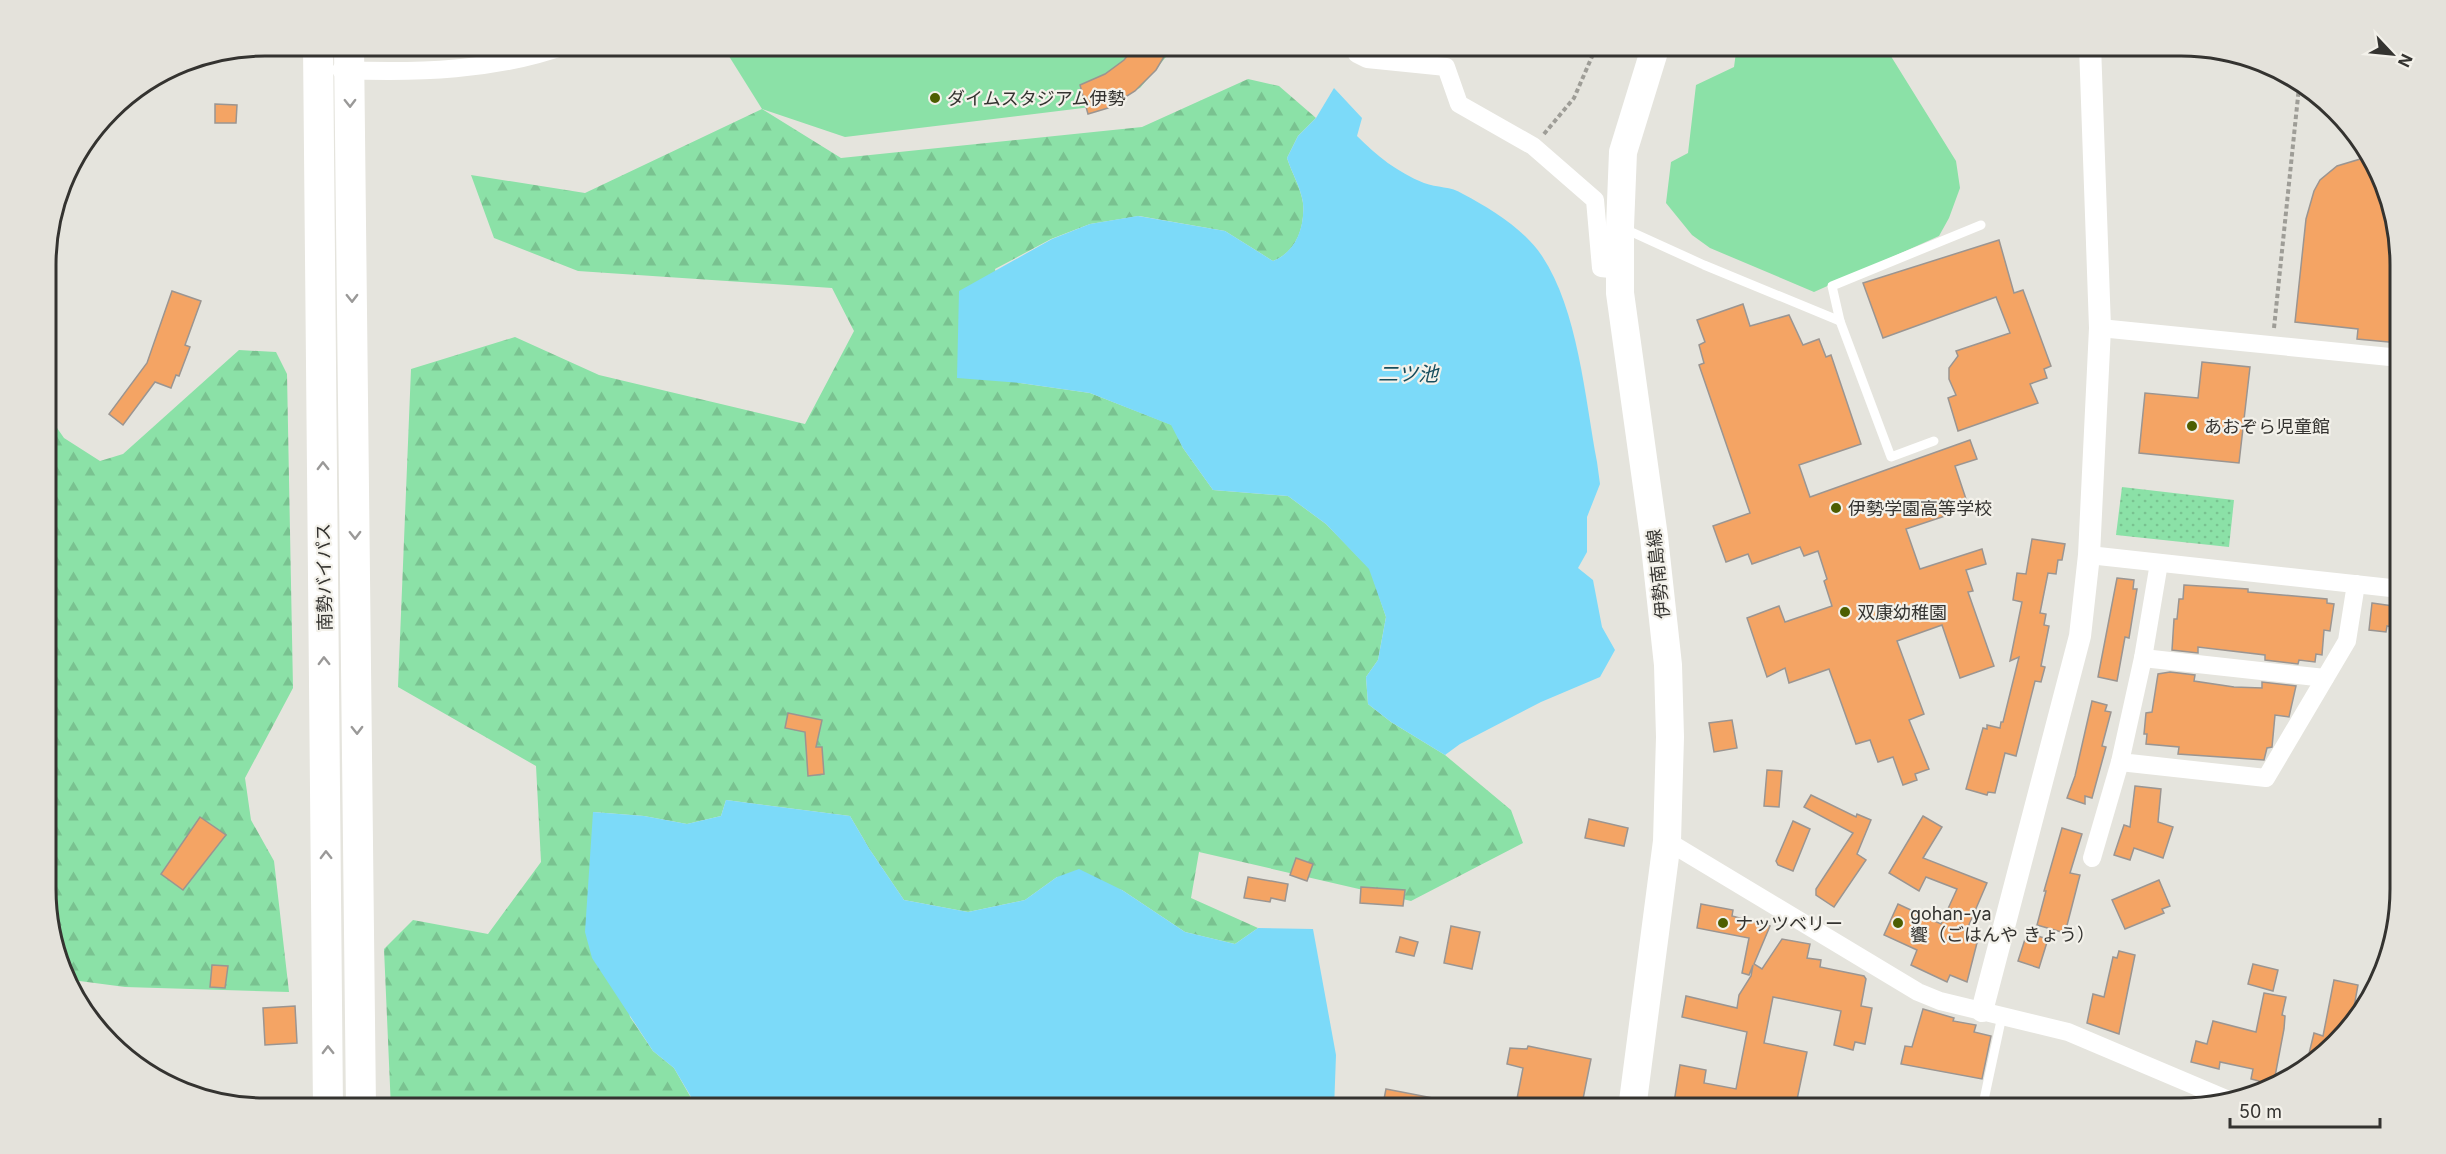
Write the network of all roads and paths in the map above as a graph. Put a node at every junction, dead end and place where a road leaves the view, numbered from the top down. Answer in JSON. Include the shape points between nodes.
{"nodes":[{"id":1,"x":531,"y":56,"type":"edge"},
{"id":2,"x":1361,"y":56,"type":"edge"},
{"id":3,"x":1592,"y":56,"type":"edge"},
{"id":4,"x":1653,"y":56,"type":"edge"},
{"id":5,"x":2090,"y":56,"type":"edge"},
{"id":6,"x":318,"y":57,"type":"edge"},
{"id":7,"x":349,"y":58,"type":"edge"},
{"id":8,"x":2299,"y":92,"type":"edge"},
{"id":9,"x":1533,"y":146,"type":"junction"},
{"id":10,"x":1981,"y":225,"type":"dead end"},
{"id":11,"x":1620,"y":227,"type":"junction"},
{"id":12,"x":1620,"y":270,"type":"junction"},
{"id":13,"x":1840,"y":321,"type":"junction"},
{"id":14,"x":2100,"y":328,"type":"junction"},
{"id":15,"x":2272,"y":345,"type":"junction"},
{"id":16,"x":2390,"y":357,"type":"edge"},
{"id":17,"x":1934,"y":441,"type":"dead end"},
{"id":18,"x":2089,"y":555,"type":"junction"},
{"id":19,"x":2159,"y":563,"type":"junction"},
{"id":20,"x":2356,"y":584,"type":"junction"},
{"id":21,"x":2390,"y":588,"type":"edge"},
{"id":22,"x":2143,"y":658,"type":"junction"},
{"id":23,"x":2325,"y":678,"type":"junction"},
{"id":24,"x":2121,"y":762,"type":"junction"},
{"id":25,"x":1667,"y":842,"type":"junction"},
{"id":26,"x":2092,"y":858,"type":"dead end"},
{"id":27,"x":1992,"y":1013,"type":"junction"},
{"id":28,"x":2217,"y":1095,"type":"edge"},
{"id":29,"x":328,"y":1098,"type":"edge"},
{"id":30,"x":361,"y":1098,"type":"edge"},
{"id":31,"x":1633,"y":1098,"type":"edge"},
{"id":32,"x":1983,"y":1098,"type":"edge"}],
"edges":[{"from":1,"to":7,"type":"street","via":[[441,71]]},
{"from":2,"to":9,"type":"street","via":[[1446,67],[1459,104]]},
{"from":3,"to":9,"type":"path","via":[[1574,98]]},
{"from":4,"to":11,"type":"main road","name":"伊勢南島線","via":[[1623,152]]},
{"from":5,"to":14,"type":"street"},
{"from":6,"to":7,"type":"street"},
{"from":29,"to":6,"type":"highway","name":"南勢バイパス","one_way":true},
{"from":7,"to":30,"type":"highway","name":"南勢バイパス","one_way":true},
{"from":8,"to":15,"type":"path"},
{"from":9,"to":12,"type":"street","via":[[1594,200],[1601,268]]},
{"from":10,"to":13,"type":"lane","via":[[1832,286]]},
{"from":11,"to":12,"type":"main road","name":"伊勢南島線"},
{"from":11,"to":13,"type":"lane"},
{"from":12,"to":25,"type":"main road","name":"伊勢南島線","via":[[1668,665]]},
{"from":13,"to":17,"type":"lane","via":[[1892,457]]},
{"from":14,"to":15,"type":"street"},
{"from":14,"to":18,"type":"street"},
{"from":15,"to":16,"type":"street"},
{"from":18,"to":19,"type":"street"},
{"from":18,"to":27,"type":"street","via":[[2080,636]]},
{"from":19,"to":20,"type":"street"},
{"from":19,"to":22,"type":"street"},
{"from":20,"to":21,"type":"street"},
{"from":20,"to":23,"type":"street","via":[[2347,641]]},
{"from":22,"to":23,"type":"street"},
{"from":22,"to":24,"type":"street"},
{"from":23,"to":24,"type":"street","via":[[2266,778]]},
{"from":24,"to":26,"type":"street"},
{"from":25,"to":27,"type":"street","via":[[1918,992]]},
{"from":25,"to":31,"type":"main road","name":"伊勢南島線"},
{"from":27,"to":28,"type":"street","via":[[2068,1032]]},
{"from":27,"to":32,"type":"lane"}]}
